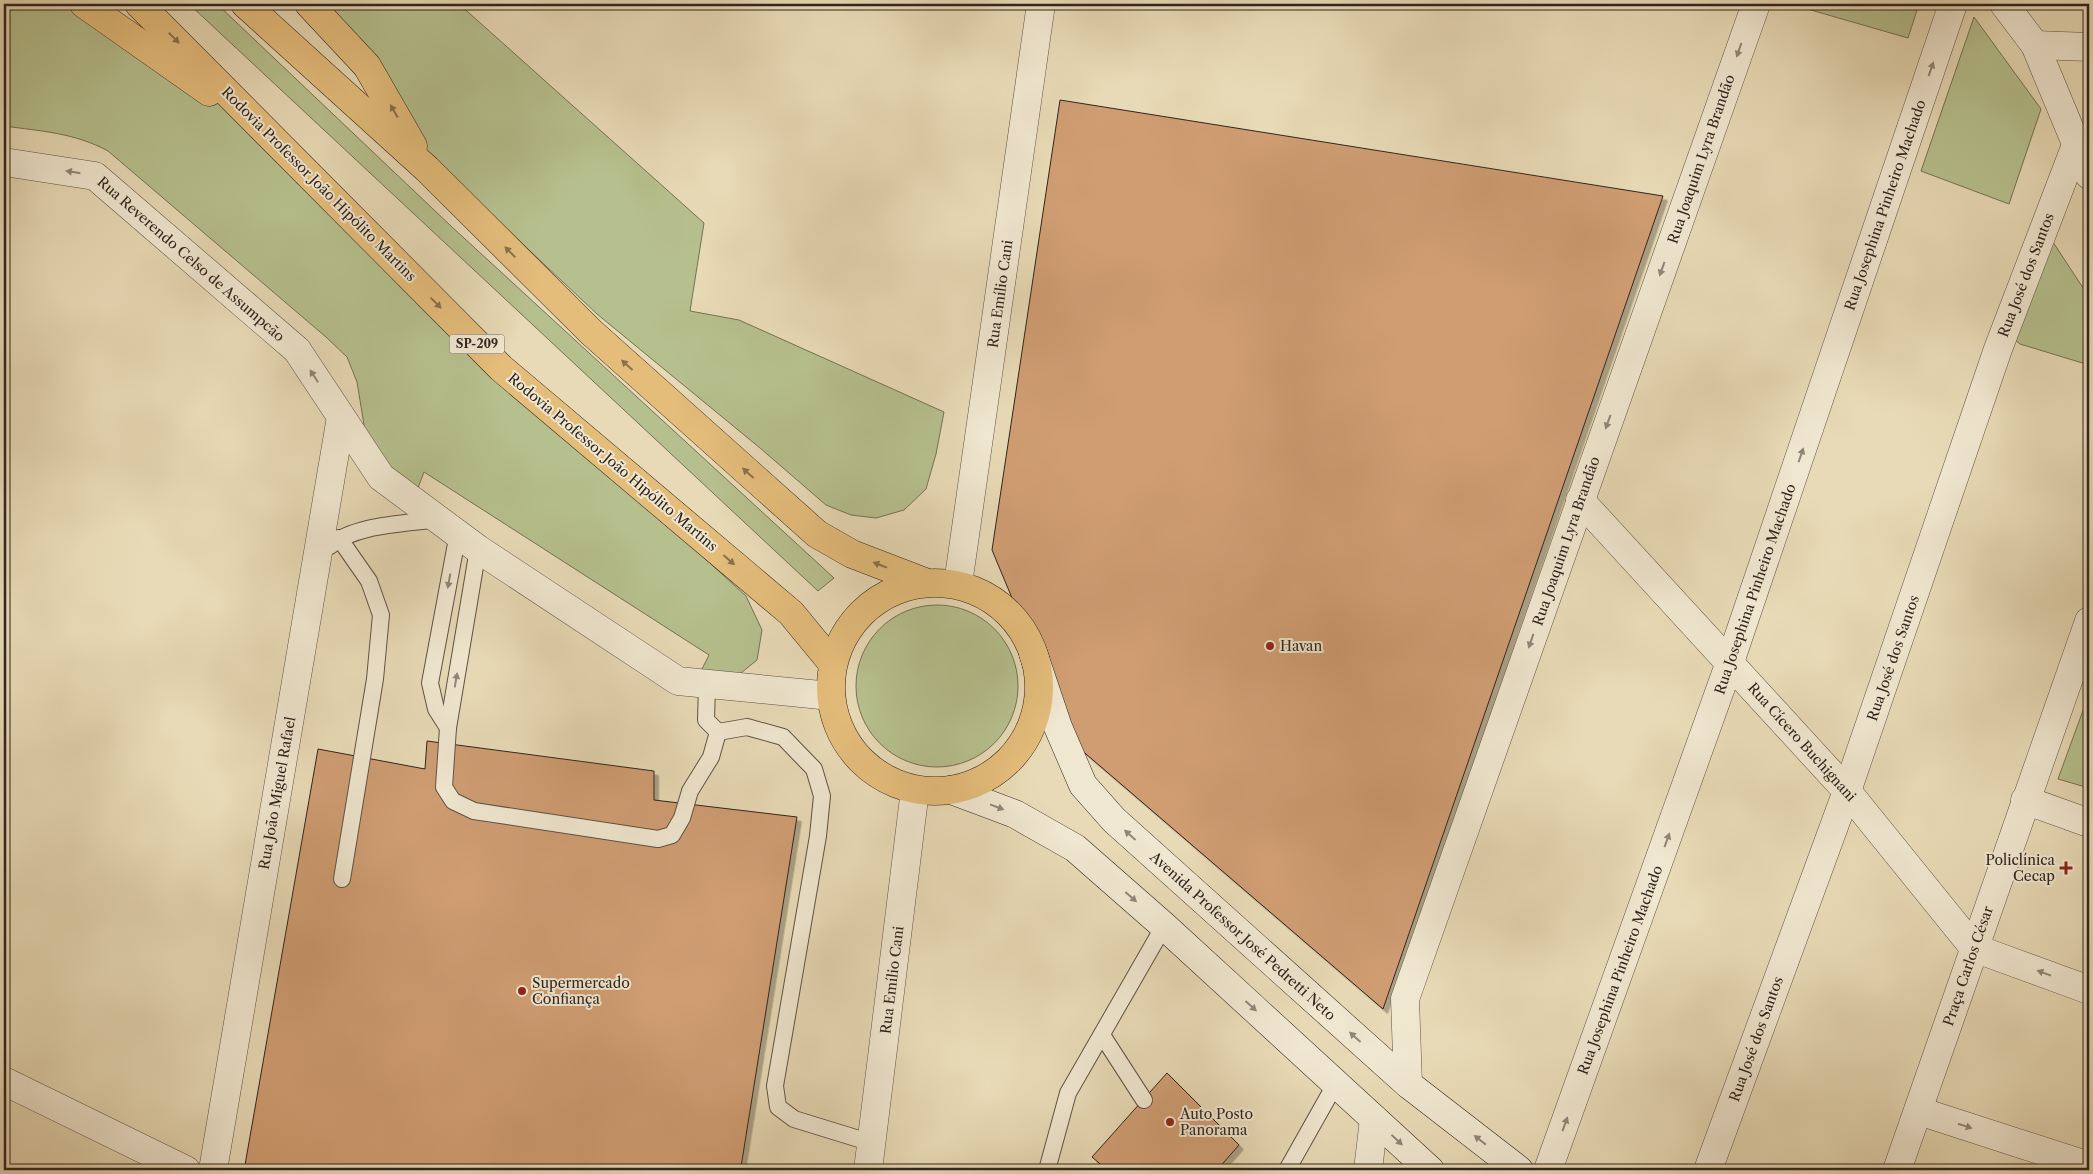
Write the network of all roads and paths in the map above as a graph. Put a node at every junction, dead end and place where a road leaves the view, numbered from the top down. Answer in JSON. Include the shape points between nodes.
{"nodes":[{"id":1,"x":84,"y":4,"type":"edge"},
{"id":2,"x":139,"y":4,"type":"edge"},
{"id":3,"x":246,"y":4,"type":"edge"},
{"id":4,"x":309,"y":4,"type":"edge"},
{"id":5,"x":1041,"y":4,"type":"edge"},
{"id":6,"x":1756,"y":4,"type":"edge"},
{"id":7,"x":1953,"y":4,"type":"edge"},
{"id":8,"x":2004,"y":4,"type":"edge"},
{"id":9,"x":2035,"y":45,"type":"junction"},
{"id":10,"x":2089,"y":47,"type":"edge"},
{"id":11,"x":266,"y":130,"type":"junction"},
{"id":12,"x":2076,"y":145,"type":"junction"},
{"id":13,"x":4,"y":162,"type":"edge"},
{"id":14,"x":427,"y":169,"type":"junction"},
{"id":15,"x":2089,"y":175,"type":"edge"},
{"id":16,"x":341,"y":416,"type":"junction"},
{"id":17,"x":1580,"y":500,"type":"junction"},
{"id":18,"x":458,"y":534,"type":"junction"},
{"id":19,"x":339,"y":538,"type":"junction"},
{"id":20,"x":317,"y":557,"type":"junction"},
{"id":21,"x":925,"y":582,"type":"junction"},
{"id":22,"x":958,"y":584,"type":"junction"},
{"id":23,"x":2089,"y":625,"type":"edge"},
{"id":24,"x":1033,"y":652,"type":"junction"},
{"id":25,"x":1730,"y":662,"type":"junction"},
{"id":26,"x":833,"y":664,"type":"junction"},
{"id":27,"x":707,"y":685,"type":"junction"},
{"id":28,"x":830,"y":696,"type":"junction"},
{"id":29,"x":448,"y":728,"type":"junction"},
{"id":30,"x":718,"y":732,"type":"junction"},
{"id":31,"x":915,"y":790,"type":"junction"},
{"id":32,"x":951,"y":790,"type":"junction"},
{"id":33,"x":1847,"y":791,"type":"junction"},
{"id":34,"x":2025,"y":800,"type":"junction"},
{"id":35,"x":2089,"y":823,"type":"edge"},
{"id":36,"x":342,"y":879,"type":"dead end"},
{"id":37,"x":1164,"y":926,"type":"junction"},
{"id":38,"x":1974,"y":948,"type":"junction"},
{"id":39,"x":2089,"y":990,"type":"edge"},
{"id":40,"x":1102,"y":1035,"type":"junction"},
{"id":41,"x":4,"y":1081,"type":"edge"},
{"id":42,"x":1336,"y":1083,"type":"junction"},
{"id":43,"x":1408,"y":1084,"type":"junction"},
{"id":44,"x":1144,"y":1100,"type":"dead end"},
{"id":45,"x":1919,"y":1111,"type":"junction"},
{"id":46,"x":1374,"y":1119,"type":"junction"},
{"id":47,"x":872,"y":1143,"type":"junction"},
{"id":48,"x":2089,"y":1166,"type":"edge"},
{"id":49,"x":186,"y":1170,"type":"edge"},
{"id":50,"x":213,"y":1170,"type":"edge"},
{"id":51,"x":868,"y":1170,"type":"edge"},
{"id":52,"x":1047,"y":1170,"type":"edge"},
{"id":53,"x":1287,"y":1170,"type":"edge"},
{"id":54,"x":1368,"y":1170,"type":"edge"},
{"id":55,"x":1430,"y":1170,"type":"edge"},
{"id":56,"x":1518,"y":1170,"type":"edge"},
{"id":57,"x":1548,"y":1170,"type":"edge"},
{"id":58,"x":1708,"y":1170,"type":"edge"},
{"id":59,"x":1897,"y":1170,"type":"edge"}],
"edges":[{"from":1,"to":11,"type":"highway"},
{"from":2,"to":11,"type":"highway","name":"Rodovia Professor João Hipólito Martins","number":"SP-209","one_way":true},
{"from":3,"to":14,"type":"highway"},
{"from":14,"to":4,"type":"highway","one_way":true,"via":[[368,66]]},
{"from":5,"to":22,"type":"street","name":"Rua Emílio Cani"},
{"from":6,"to":17,"type":"street","name":"Rua Joaquim Lyra Brandão","one_way":true},
{"from":25,"to":7,"type":"street","name":"Rua Josephina Pinheiro Machado","one_way":true},
{"from":8,"to":9,"type":"street"},
{"from":9,"to":10,"type":"street"},
{"from":9,"to":12,"type":"street"},
{"from":11,"to":26,"type":"highway","name":"Rodovia Professor João Hipólito Martins","number":"SP-209","one_way":true,"via":[[501,368],[791,613]]},
{"from":12,"to":15,"type":"street"},
{"from":12,"to":33,"type":"street","name":"Rua José dos Santos","via":[[1998,349]]},
{"from":16,"to":13,"type":"street","name":"Rua Reverendo Celso de Assumpcão","one_way":true,"via":[[297,350],[95,176]]},
{"from":21,"to":14,"type":"highway","one_way":true,"via":[[852,554],[817,534],[590,332]]},
{"from":16,"to":18,"type":"street","name":"Rua Reverendo Celso de Assumpcão","via":[[381,477]]},
{"from":16,"to":20,"type":"street","name":"Rua João Miguel Rafael"},
{"from":17,"to":25,"type":"street","name":"Rua Cícero Buchignani"},
{"from":17,"to":43,"type":"street","name":"Rua Joaquim Lyra Brandão","one_way":true,"via":[[1406,999]]},
{"from":18,"to":19,"type":"lane","via":[[361,530]]},
{"from":18,"to":27,"type":"street","name":"Rua Reverendo Celso de Assumpcão","via":[[678,681]]},
{"from":29,"to":18,"type":"lane","one_way":true},
{"from":18,"to":29,"type":"lane","one_way":true,"via":[[430,683],[436,709]]},
{"from":19,"to":20,"type":"lane"},
{"from":19,"to":36,"type":"lane","via":[[369,581],[380,615],[375,679]]},
{"from":20,"to":50,"type":"street","name":"Rua João Miguel Rafael"},
{"from":21,"to":22,"type":"highway"},
{"from":21,"to":26,"type":"highway","via":[[894,590],[866,608],[845,633]]},
{"from":22,"to":24,"type":"highway","via":[[989,597],[1016,621]]},
{"from":23,"to":34,"type":"street","name":"Praça Carlos César"},
{"from":24,"to":32,"type":"highway","via":[[1039,688],[1028,735],[1014,755],[986,778]]},
{"from":43,"to":24,"type":"street","name":"Avenida Professor José Pedretti Neto","one_way":true,"via":[[1114,820],[1083,784],[1058,727]]},
{"from":25,"to":33,"type":"street","name":"Rua Cícero Buchignani"},
{"from":57,"to":25,"type":"street","name":"Rua Josephina Pinheiro Machado","one_way":true},
{"from":26,"to":28,"type":"highway"},
{"from":27,"to":28,"type":"street","name":"Rua Reverendo Celso de Assumpcão"},
{"from":27,"to":30,"type":"lane","via":[[706,720]]},
{"from":28,"to":31,"type":"highway","via":[[838,728],[856,756],[882,777]]},
{"from":29,"to":30,"type":"lane","via":[[444,787],[453,801],[474,811],[658,839],[672,835],[682,818],[690,791],[711,757]]},
{"from":30,"to":47,"type":"lane","via":[[747,727],[783,737],[814,769],[822,796],[818,836],[775,1086],[778,1107],[794,1119]]},
{"from":31,"to":32,"type":"highway"},
{"from":31,"to":47,"type":"street","name":"Rua Emílio Cani"},
{"from":32,"to":37,"type":"street","one_way":true,"via":[[1015,814],[1075,848]]},
{"from":33,"to":38,"type":"street","name":"Rua Cícero Buchignani"},
{"from":33,"to":58,"type":"street","name":"Rua José dos Santos"},
{"from":34,"to":35,"type":"street"},
{"from":34,"to":38,"type":"street","name":"Praça Carlos César"},
{"from":37,"to":40,"type":"lane"},
{"from":37,"to":42,"type":"street","one_way":true},
{"from":39,"to":38,"type":"street","one_way":true},
{"from":38,"to":45,"type":"street","name":"Praça Carlos César"},
{"from":40,"to":44,"type":"lane"},
{"from":40,"to":52,"type":"lane","via":[[1068,1093]]},
{"from":41,"to":49,"type":"street"},
{"from":42,"to":46,"type":"street"},
{"from":42,"to":53,"type":"lane"},
{"from":56,"to":43,"type":"street","name":"Avenida Professor José Pedretti Neto","one_way":true},
{"from":45,"to":48,"type":"street","one_way":true},
{"from":45,"to":59,"type":"street","name":"Praça Carlos César"},
{"from":46,"to":54,"type":"street"},
{"from":46,"to":55,"type":"street","one_way":true},
{"from":47,"to":51,"type":"street","name":"Rua Emílio Cani"}]}
